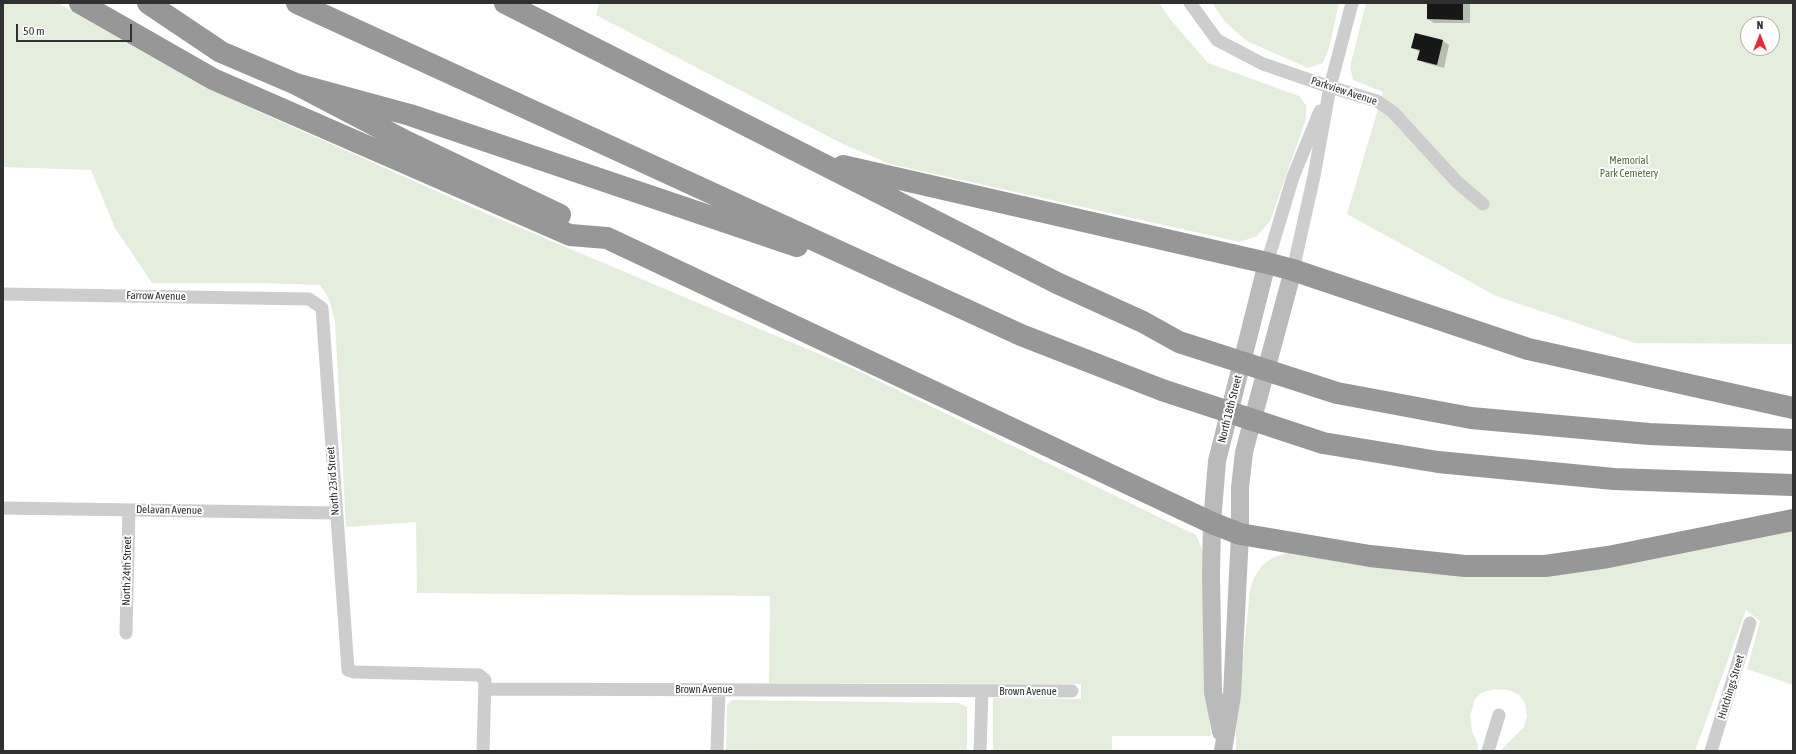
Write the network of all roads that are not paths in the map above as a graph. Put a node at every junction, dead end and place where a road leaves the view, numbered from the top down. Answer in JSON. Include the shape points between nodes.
{"nodes":[{"id":1,"x":80,"y":3,"type":"edge"},
{"id":2,"x":148,"y":3,"type":"edge"},
{"id":3,"x":297,"y":3,"type":"edge"},
{"id":4,"x":505,"y":3,"type":"edge"},
{"id":5,"x":1190,"y":3,"type":"edge"},
{"id":6,"x":1352,"y":3,"type":"edge"},
{"id":7,"x":296,"y":84,"type":"junction"},
{"id":8,"x":1330,"y":87,"type":"junction"},
{"id":9,"x":811,"y":159,"type":"junction"},
{"id":10,"x":1483,"y":204,"type":"dead end"},
{"id":11,"x":607,"y":238,"type":"junction"},
{"id":12,"x":1267,"y":263,"type":"junction"},
{"id":13,"x":1293,"y":270,"type":"junction"},
{"id":14,"x":909,"y":284,"type":"junction"},
{"id":15,"x":3,"y":294,"type":"edge"},
{"id":16,"x":310,"y":299,"type":"joint"},
{"id":17,"x":1793,"y":408,"type":"edge"},
{"id":18,"x":1793,"y":440,"type":"edge"},
{"id":19,"x":1793,"y":485,"type":"edge"},
{"id":20,"x":3,"y":508,"type":"edge"},
{"id":21,"x":128,"y":510,"type":"junction"},
{"id":22,"x":335,"y":514,"type":"junction"},
{"id":23,"x":1793,"y":520,"type":"edge"},
{"id":24,"x":1212,"y":523,"type":"junction"},
{"id":25,"x":1240,"y":534,"type":"junction"},
{"id":26,"x":1750,"y":623,"type":"dead end"},
{"id":27,"x":126,"y":633,"type":"dead end"},
{"id":28,"x":485,"y":689,"type":"junction"},
{"id":29,"x":718,"y":690,"type":"junction"},
{"id":30,"x":982,"y":692,"type":"junction"},
{"id":31,"x":1072,"y":692,"type":"dead end"},
{"id":32,"x":1499,"y":715,"type":"dead end"},
{"id":33,"x":1223,"y":747,"type":"edge"},
{"id":34,"x":483,"y":751,"type":"edge"},
{"id":35,"x":717,"y":751,"type":"edge"},
{"id":36,"x":980,"y":751,"type":"edge"},
{"id":37,"x":1488,"y":751,"type":"edge"},
{"id":38,"x":1711,"y":751,"type":"edge"}],
"edges":[{"from":1,"to":11,"type":"highway","via":[[213,80],[570,235]]},
{"from":2,"to":7,"type":"highway","via":[[221,52]]},
{"from":3,"to":14,"type":"highway"},
{"from":4,"to":9,"type":"highway"},
{"from":5,"to":8,"type":"street","name":"Parkview Avenue","via":[[1217,40],[1263,64]]},
{"from":6,"to":8,"type":"street","name":"North 18th Street"},
{"from":7,"to":11,"type":"highway","via":[[406,142]]},
{"from":7,"to":14,"type":"highway","via":[[410,115]]},
{"from":8,"to":10,"type":"street","name":"Parkview Avenue","via":[[1377,101],[1393,112],[1457,182]]},
{"from":8,"to":12,"type":"street","name":"North 18th Street","via":[[1293,178]]},
{"from":8,"to":13,"type":"street","name":"North 18th Street"},
{"from":9,"to":12,"type":"highway"},
{"from":9,"to":18,"type":"highway","via":[[1179,342],[1337,393],[1470,418],[1650,434]]},
{"from":11,"to":24,"type":"highway"},
{"from":12,"to":13,"type":"highway"},
{"from":12,"to":24,"type":"main road","name":"North 18th Street","via":[[1217,461]]},
{"from":13,"to":17,"type":"highway","via":[[1528,348]]},
{"from":13,"to":25,"type":"main road","name":"North 18th Street","via":[[1244,452],[1240,488]]},
{"from":14,"to":19,"type":"highway","via":[[1021,335],[1162,390],[1323,443],[1438,462],[1614,479]]},
{"from":15,"to":16,"type":"street","name":"Farrow Avenue"},
{"from":16,"to":22,"type":"street","name":"North 23rd Street","via":[[322,308]]},
{"from":20,"to":21,"type":"street","name":"Delavan Avenue"},
{"from":21,"to":22,"type":"street","name":"Delavan Avenue"},
{"from":21,"to":27,"type":"street","name":"North 24th Street"},
{"from":22,"to":28,"type":"street","name":"North 23rd Street","via":[[348,670],[479,675],[485,680]]},
{"from":23,"to":25,"type":"highway","via":[[1608,557],[1545,566],[1457,565],[1370,556]]},
{"from":24,"to":25,"type":"highway"},
{"from":24,"to":33,"type":"main road","name":"North 18th Street","via":[[1213,692]]},
{"from":25,"to":33,"type":"main road","name":"North 18th Street","via":[[1232,695]]},
{"from":26,"to":38,"type":"street","name":"Hutchings Street"},
{"from":28,"to":29,"type":"street","name":"Brown Avenue"},
{"from":28,"to":34,"type":"street"},
{"from":29,"to":30,"type":"street","name":"Brown Avenue"},
{"from":29,"to":35,"type":"street"},
{"from":30,"to":31,"type":"street","name":"Brown Avenue"},
{"from":30,"to":36,"type":"street"},
{"from":32,"to":37,"type":"street"}]}
